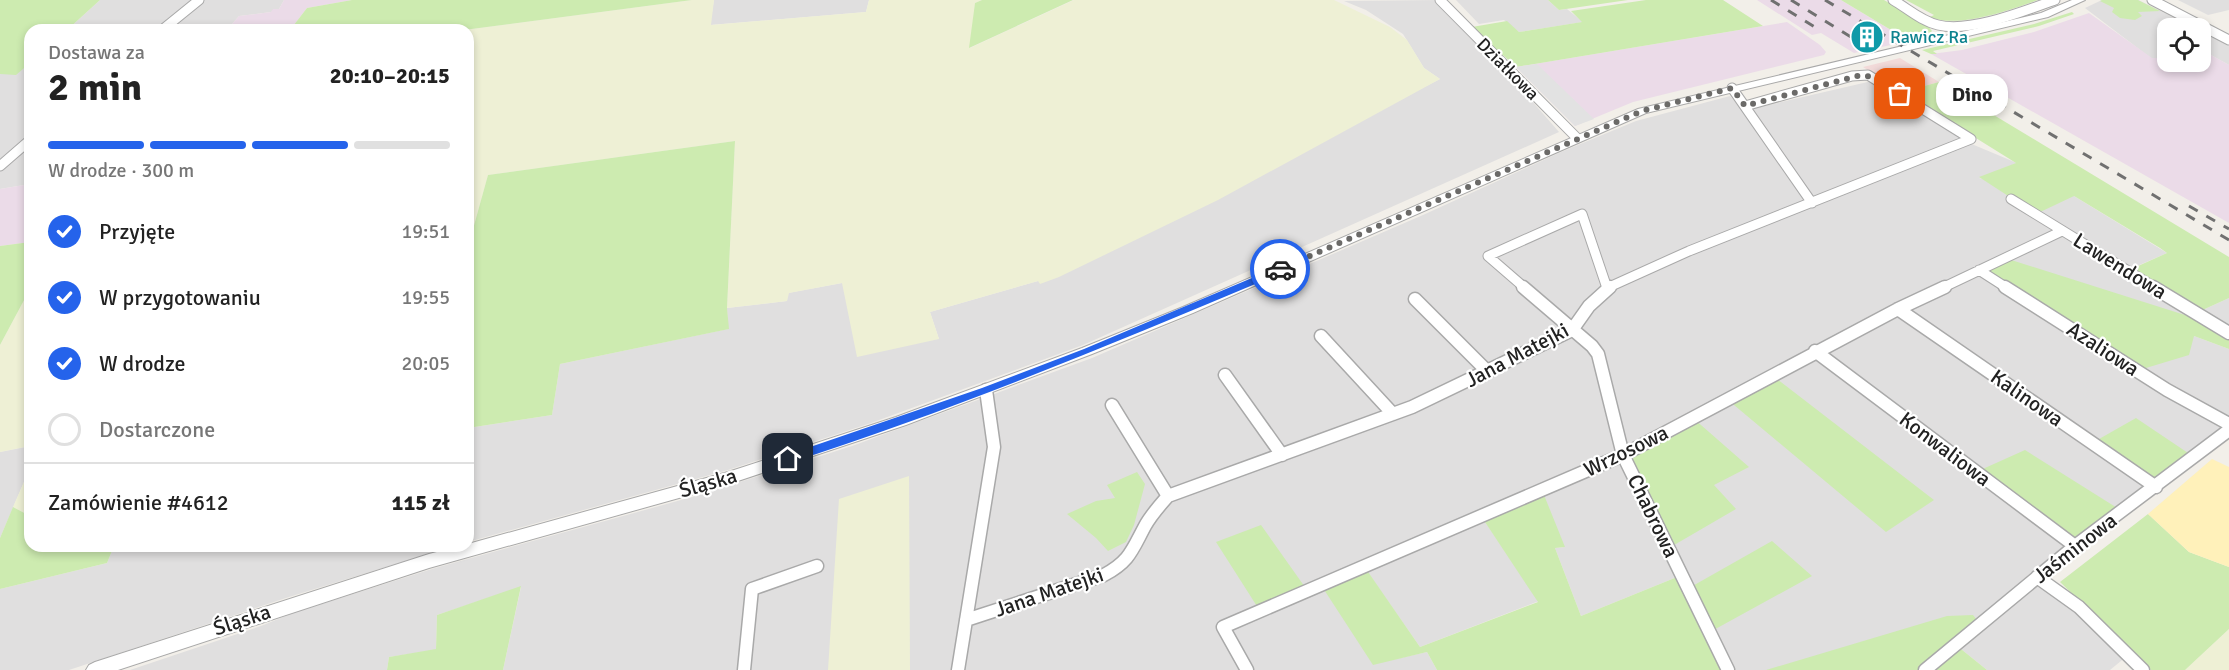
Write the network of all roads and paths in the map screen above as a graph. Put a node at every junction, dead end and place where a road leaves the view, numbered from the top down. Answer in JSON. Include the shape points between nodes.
{"nodes":[{"id":1,"x":199,"y":0,"type":"edge"},
{"id":2,"x":1440,"y":0,"type":"edge"},
{"id":3,"x":2055,"y":0,"type":"edge"},
{"id":4,"x":2080,"y":0,"type":"edge"},
{"id":5,"x":2153,"y":1,"type":"edge"},
{"id":6,"x":1896,"y":2,"type":"edge"},
{"id":7,"x":169,"y":24,"type":"edge"},
{"id":8,"x":2229,"y":40,"type":"edge"},
{"id":9,"x":1732,"y":88,"type":"junction"},
{"id":10,"x":1745,"y":106,"type":"junction"},
{"id":11,"x":1577,"y":138,"type":"junction"},
{"id":12,"x":24,"y":146,"type":"edge"},
{"id":13,"x":0,"y":166,"type":"edge"},
{"id":14,"x":2012,"y":199,"type":"dead end"},
{"id":15,"x":1812,"y":203,"type":"junction"},
{"id":16,"x":2062,"y":231,"type":"junction"},
{"id":17,"x":1979,"y":270,"type":"junction"},
{"id":18,"x":1607,"y":288,"type":"junction"},
{"id":19,"x":1415,"y":299,"type":"dead end"},
{"id":20,"x":1898,"y":309,"type":"junction"},
{"id":21,"x":1572,"y":330,"type":"junction"},
{"id":22,"x":2229,"y":333,"type":"edge"},
{"id":23,"x":1321,"y":336,"type":"dead end"},
{"id":24,"x":1815,"y":351,"type":"junction"},
{"id":25,"x":1488,"y":372,"type":"junction"},
{"id":26,"x":1225,"y":375,"type":"dead end"},
{"id":27,"x":986,"y":390,"type":"junction"},
{"id":28,"x":1112,"y":405,"type":"dead end"},
{"id":29,"x":1393,"y":414,"type":"junction"},
{"id":30,"x":2229,"y":424,"type":"edge"},
{"id":31,"x":2229,"y":430,"type":"edge"},
{"id":32,"x":1282,"y":455,"type":"junction"},
{"id":33,"x":1623,"y":455,"type":"junction"},
{"id":34,"x":2156,"y":487,"type":"junction"},
{"id":35,"x":1168,"y":496,"type":"junction"},
{"id":36,"x":2074,"y":546,"type":"junction"},
{"id":37,"x":474,"y":549,"type":"edge"},
{"id":38,"x":462,"y":552,"type":"edge"},
{"id":39,"x":818,"y":566,"type":"dead end"},
{"id":40,"x":2037,"y":577,"type":"junction"},
{"id":41,"x":966,"y":620,"type":"junction"},
{"id":42,"x":95,"y":670,"type":"edge"},
{"id":43,"x":744,"y":670,"type":"edge"},
{"id":44,"x":958,"y":670,"type":"edge"},
{"id":45,"x":1247,"y":670,"type":"edge"},
{"id":46,"x":1728,"y":670,"type":"edge"},
{"id":47,"x":1925,"y":670,"type":"edge"},
{"id":48,"x":2143,"y":670,"type":"edge"}],
"edges":[{"from":1,"to":7,"type":"street"},
{"from":2,"to":11,"type":"street","name":"Działkowa"},
{"from":3,"to":6,"type":"street","via":[[1953,27],[1936,24]]},
{"from":4,"to":9,"type":"street","name":"Śląska","via":[[2044,15]]},
{"from":5,"to":8,"type":"street"},
{"from":9,"to":10,"type":"street"},
{"from":9,"to":11,"type":"street","name":"Śląska","via":[[1642,111]]},
{"from":10,"to":15,"type":"street"},
{"from":10,"to":15,"type":"street","name":"Jana Matejki","via":[[1868,75],[1971,140]]},
{"from":11,"to":27,"type":"street","name":"Śląska","via":[[1188,310]]},
{"from":12,"to":13,"type":"street"},
{"from":14,"to":16,"type":"street","name":"Lawendowa"},
{"from":15,"to":18,"type":"street","name":"Jana Matejki"},
{"from":16,"to":17,"type":"street","name":"Wrzosowa"},
{"from":16,"to":22,"type":"street","name":"Lawendowa"},
{"from":17,"to":20,"type":"street","name":"Wrzosowa"},
{"from":17,"to":30,"type":"street","name":"Azaliowa","via":[[2167,390]]},
{"from":18,"to":21,"type":"street","name":"Jana Matejki"},
{"from":18,"to":21,"type":"street","name":"Chabrowa","via":[[1582,214],[1488,256]]},
{"from":19,"to":25,"type":"street"},
{"from":20,"to":24,"type":"street","name":"Wrzosowa"},
{"from":20,"to":34,"type":"street","name":"Kalinowa"},
{"from":21,"to":25,"type":"street","name":"Jana Matejki"},
{"from":21,"to":33,"type":"street","name":"Chabrowa","via":[[1598,354]]},
{"from":23,"to":29,"type":"street"},
{"from":24,"to":33,"type":"street","name":"Wrzosowa"},
{"from":24,"to":36,"type":"street","name":"Konwaliowa"},
{"from":25,"to":29,"type":"street","name":"Jana Matejki"},
{"from":26,"to":32,"type":"street"},
{"from":27,"to":37,"type":"street","name":"Śląska","via":[[729,478]]},
{"from":27,"to":41,"type":"street","via":[[994,447]]},
{"from":28,"to":35,"type":"street"},
{"from":29,"to":32,"type":"street","name":"Jana Matejki"},
{"from":31,"to":34,"type":"street","name":"Jaśminowa"},
{"from":32,"to":35,"type":"street","name":"Jana Matejki"},
{"from":33,"to":45,"type":"street","name":"Wrzosowa","via":[[1222,627]]},
{"from":33,"to":46,"type":"street","name":"Chabrowa"},
{"from":34,"to":36,"type":"street","name":"Jaśminowa"},
{"from":35,"to":41,"type":"street","name":"Jana Matejki","via":[[1124,565]]},
{"from":36,"to":40,"type":"street","name":"Jaśminowa"},
{"from":38,"to":42,"type":"street","name":"Śląska"},
{"from":39,"to":43,"type":"street","via":[[752,589]]},
{"from":40,"to":47,"type":"street","name":"Jaśminowa"},
{"from":40,"to":48,"type":"street","via":[[2066,597]]},
{"from":41,"to":44,"type":"street"}]}
